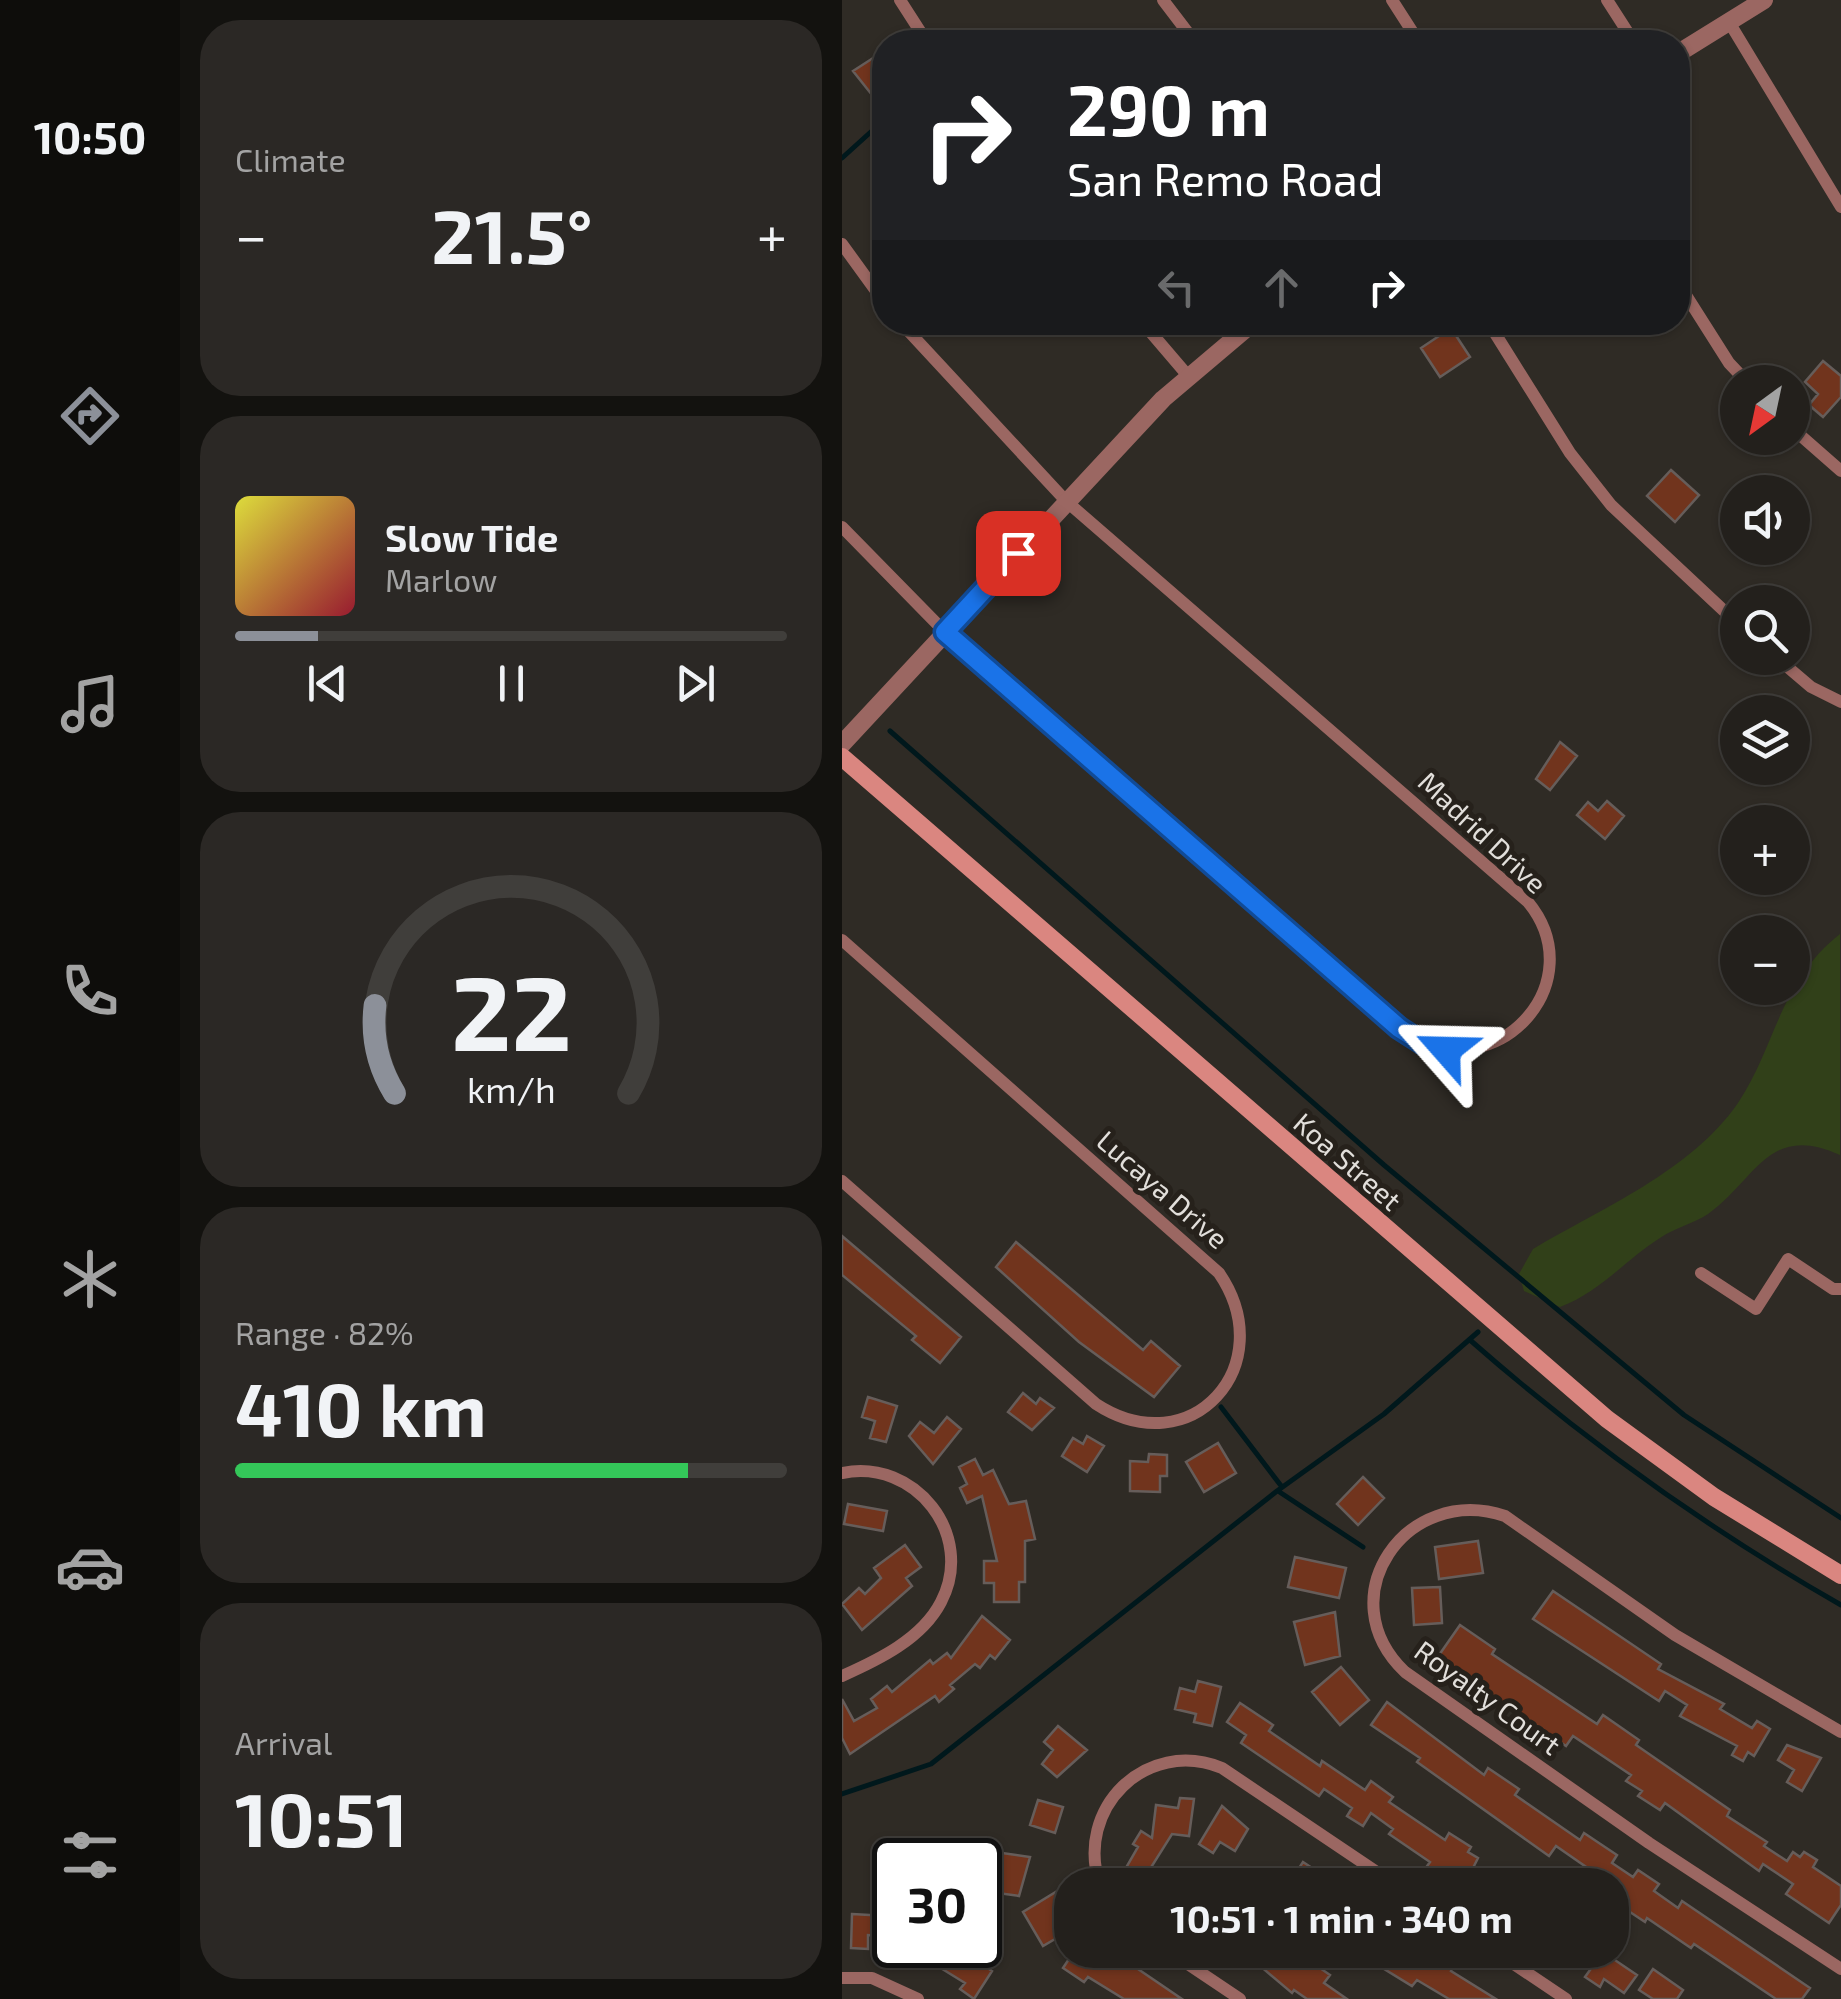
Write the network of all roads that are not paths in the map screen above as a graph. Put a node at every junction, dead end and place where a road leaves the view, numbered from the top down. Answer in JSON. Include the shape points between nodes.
{"nodes":[{"id":1,"x":900,"y":0,"type":"edge"},
{"id":2,"x":1162,"y":0,"type":"edge"},
{"id":3,"x":1392,"y":0,"type":"edge"},
{"id":4,"x":1606,"y":0,"type":"edge"},
{"id":5,"x":1764,"y":0,"type":"edge"},
{"id":6,"x":1728,"y":22,"type":"junction"},
{"id":7,"x":919,"y":30,"type":"edge"},
{"id":8,"x":1186,"y":30,"type":"edge"},
{"id":9,"x":1411,"y":30,"type":"edge"},
{"id":10,"x":1626,"y":30,"type":"edge"},
{"id":11,"x":1690,"y":46,"type":"edge"},
{"id":12,"x":1840,"y":206,"type":"edge"},
{"id":13,"x":842,"y":244,"type":"edge"},
{"id":14,"x":872,"y":285,"type":"edge"},
{"id":15,"x":1690,"y":302,"type":"edge"},
{"id":16,"x":912,"y":335,"type":"edge"},
{"id":17,"x":1153,"y":335,"type":"edge"},
{"id":18,"x":1239,"y":335,"type":"edge"},
{"id":19,"x":1496,"y":335,"type":"edge"},
{"id":20,"x":1731,"y":365,"type":"edge"},
{"id":21,"x":1189,"y":377,"type":"junction"},
{"id":22,"x":1810,"y":444,"type":"edge"},
{"id":23,"x":1840,"y":471,"type":"edge"},
{"id":24,"x":1066,"y":500,"type":"junction"},
{"id":25,"x":842,"y":527,"type":"edge"},
{"id":26,"x":1720,"y":607,"type":"edge"},
{"id":27,"x":945,"y":632,"type":"junction"},
{"id":28,"x":1797,"y":675,"type":"edge"},
{"id":29,"x":1840,"y":702,"type":"edge"},
{"id":30,"x":842,"y":744,"type":"edge"},
{"id":31,"x":842,"y":757,"type":"edge"},
{"id":32,"x":842,"y":940,"type":"edge"},
{"id":33,"x":842,"y":1181,"type":"edge"},
{"id":34,"x":1702,"y":1273,"type":"dead end"},
{"id":35,"x":1840,"y":1288,"type":"edge"},
{"id":36,"x":842,"y":1472,"type":"edge"},
{"id":37,"x":1840,"y":1575,"type":"edge"},
{"id":38,"x":842,"y":1676,"type":"edge"},
{"id":39,"x":1840,"y":1732,"type":"edge"},
{"id":40,"x":1098,"y":1868,"type":"edge"},
{"id":41,"x":1371,"y":1868,"type":"edge"},
{"id":42,"x":1194,"y":1968,"type":"edge"},
{"id":43,"x":1520,"y":1968,"type":"edge"},
{"id":44,"x":1840,"y":1969,"type":"edge"},
{"id":45,"x":842,"y":1978,"type":"edge"},
{"id":46,"x":918,"y":1999,"type":"edge"},
{"id":47,"x":1240,"y":1999,"type":"edge"},
{"id":48,"x":1566,"y":1999,"type":"edge"}],
"edges":[{"from":1,"to":7,"type":"street"},
{"from":2,"to":8,"type":"street"},
{"from":3,"to":9,"type":"street"},
{"from":4,"to":10,"type":"street"},
{"from":5,"to":6,"type":"street"},
{"from":6,"to":11,"type":"street"},
{"from":6,"to":12,"type":"street"},
{"from":13,"to":14,"type":"street"},
{"from":15,"to":20,"type":"street"},
{"from":16,"to":24,"type":"street","name":"Madrid Drive"},
{"from":17,"to":21,"type":"street"},
{"from":18,"to":21,"type":"street"},
{"from":19,"to":26,"type":"street","via":[[1611,505]]},
{"from":21,"to":24,"type":"street"},
{"from":22,"to":23,"type":"street"},
{"from":24,"to":27,"type":"street"},
{"from":24,"to":27,"type":"street","name":"Madrid Drive","via":[[1528,902],[1544,930],[1549,962],[1542,993],[1522,1022],[1498,1041],[1471,1050],[1435,1048],[1411,1036]]},
{"from":25,"to":27,"type":"street","name":"Madrid Drive"},
{"from":27,"to":30,"type":"street"},
{"from":28,"to":29,"type":"street"},
{"from":31,"to":37,"type":"main road","name":"Koa Street","via":[[1607,1420]]},
{"from":32,"to":33,"type":"street","name":"Lucaya Drive","via":[[1219,1272],[1242,1323],[1235,1368],[1215,1399],[1190,1417],[1155,1423],[1119,1418]]},
{"from":34,"to":35,"type":"street","via":[[1756,1309],[1788,1259]]},
{"from":36,"to":38,"type":"street","via":[[888,1474],[918,1491],[942,1521],[951,1556],[947,1588],[932,1616],[889,1652]]},
{"from":39,"to":44,"type":"street","name":"Royalty Court","via":[[1675,1635],[1505,1516],[1473,1508],[1441,1512],[1402,1535],[1381,1568],[1375,1617],[1389,1655],[1405,1672]]},
{"from":40,"to":41,"type":"street","via":[[1094,1839],[1109,1800],[1140,1772],[1191,1760],[1222,1768]]},
{"from":42,"to":47,"type":"street"},
{"from":43,"to":48,"type":"street"},
{"from":45,"to":46,"type":"street","via":[[872,1978]]}]}
